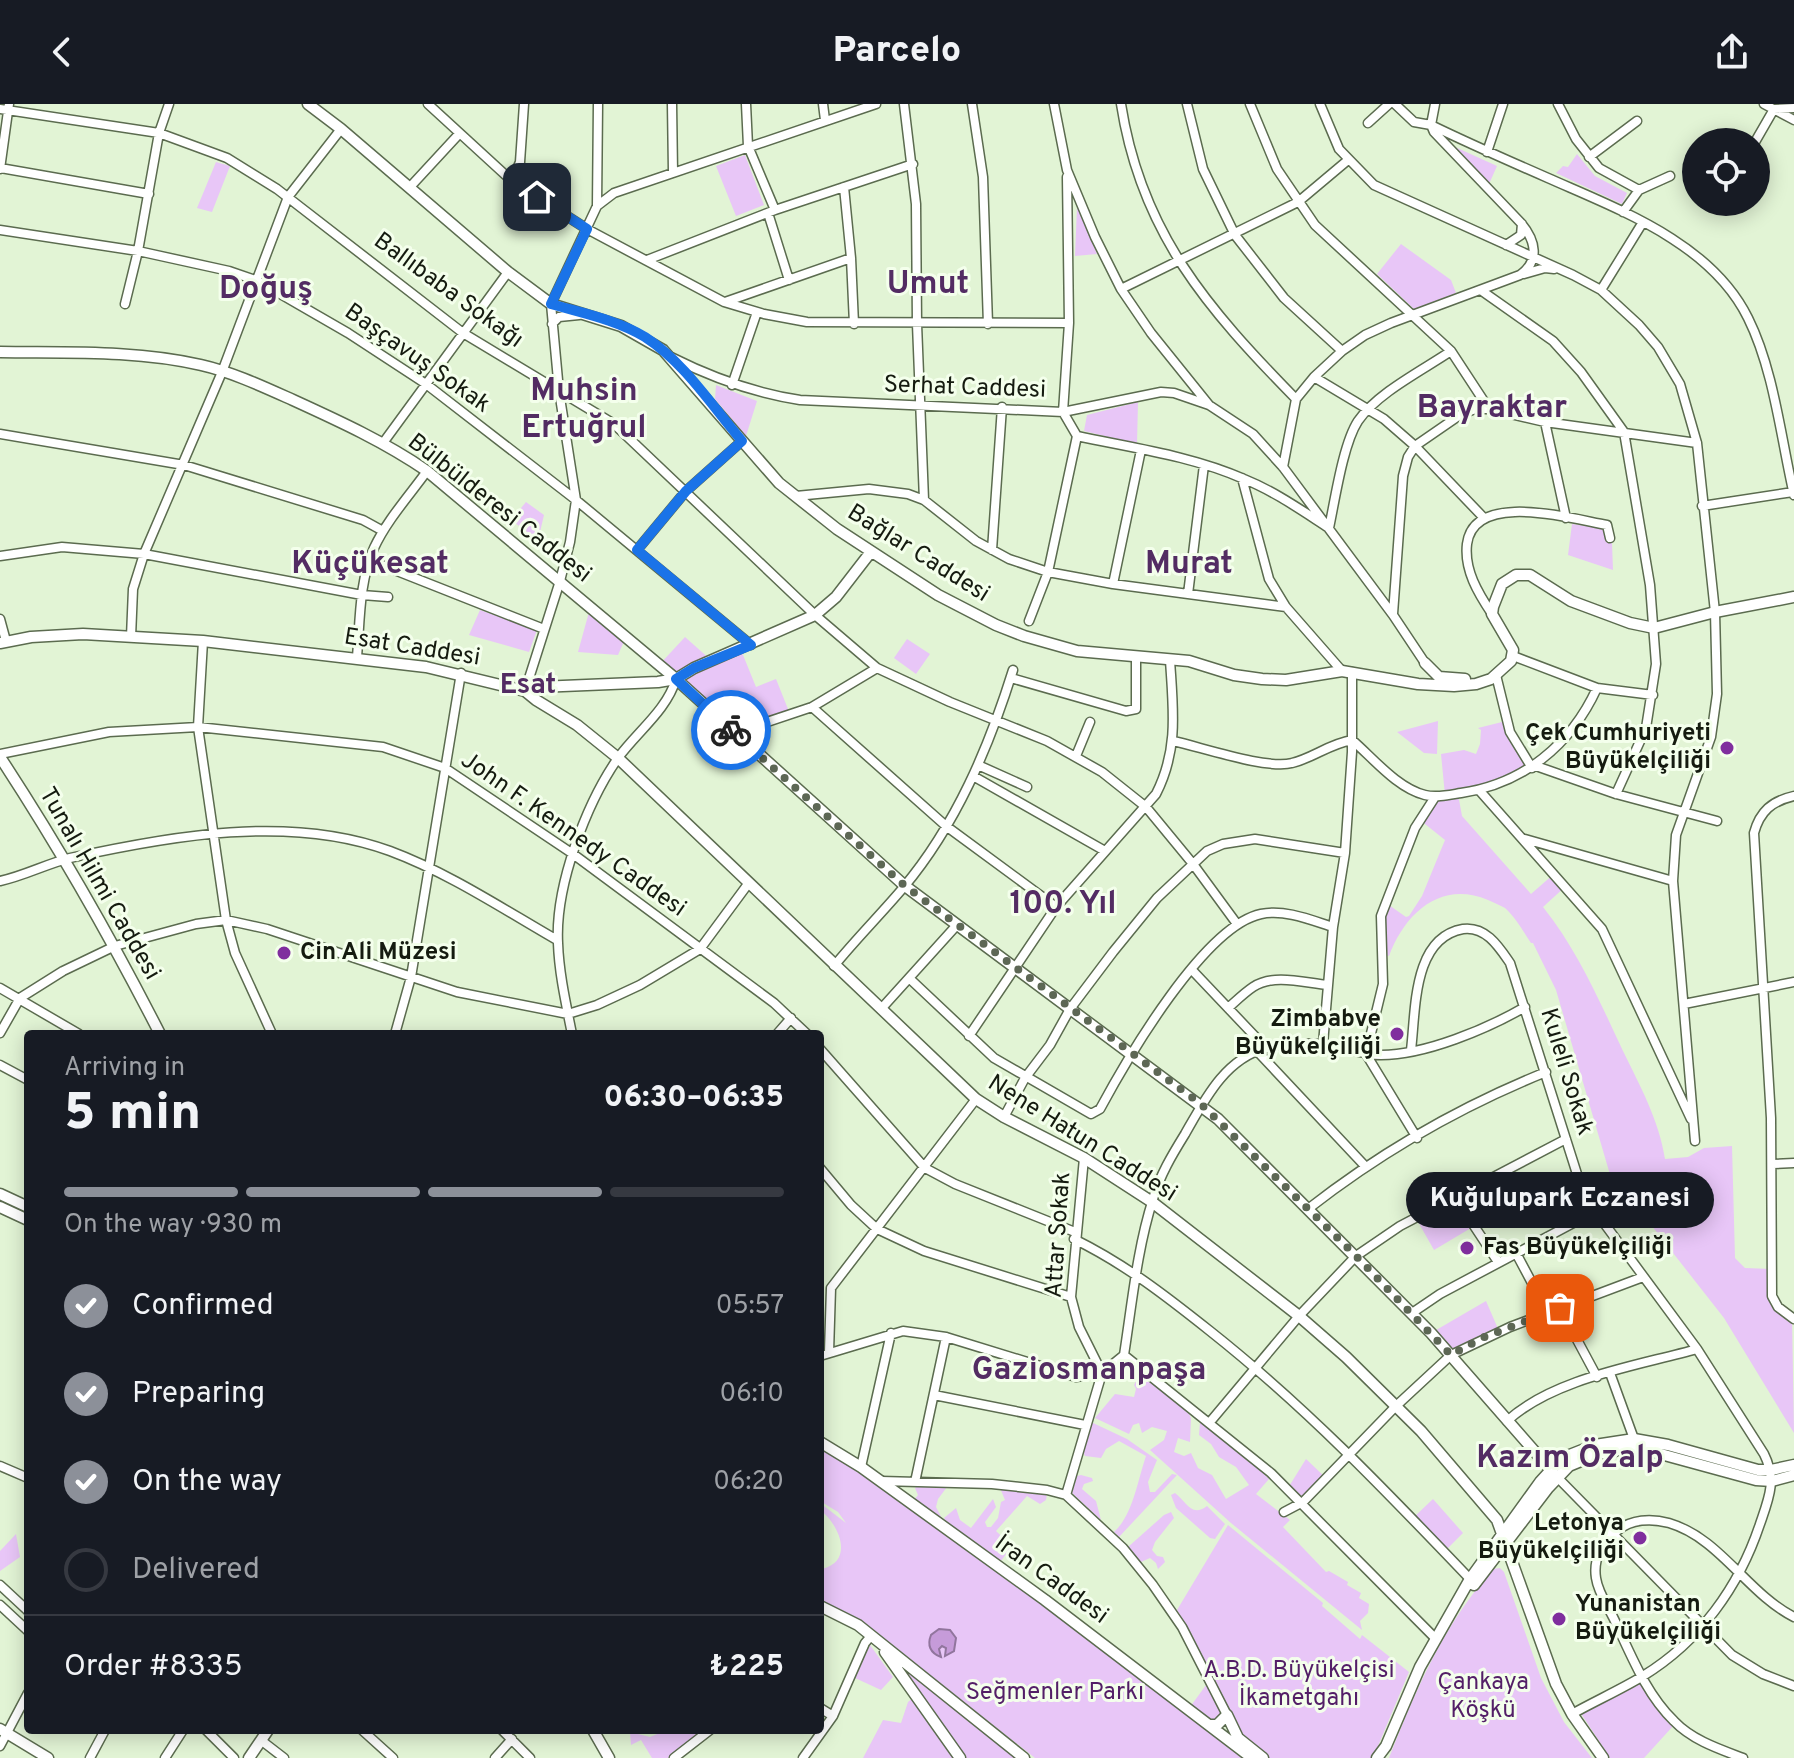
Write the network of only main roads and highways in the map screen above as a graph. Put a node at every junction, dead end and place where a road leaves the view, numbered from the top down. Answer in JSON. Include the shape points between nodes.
{"nodes":[{"id":1,"x":308,"y":104,"type":"edge"},
{"id":2,"x":0,"y":352,"type":"edge"},
{"id":3,"x":870,"y":553,"type":"junction"},
{"id":4,"x":1794,"y":597,"type":"edge"},
{"id":5,"x":3,"y":642,"type":"edge"},
{"id":6,"x":1496,"y":675,"type":"junction"},
{"id":7,"x":676,"y":679,"type":"junction"},
{"id":8,"x":1396,"y":679,"type":"junction"},
{"id":9,"x":525,"y":691,"type":"junction"},
{"id":10,"x":0,"y":756,"type":"edge"},
{"id":11,"x":158,"y":1030,"type":"edge"},
{"id":12,"x":0,"y":1194,"type":"edge"},
{"id":13,"x":24,"y":1205,"type":"edge"},
{"id":14,"x":0,"y":1207,"type":"edge"},
{"id":15,"x":24,"y":1218,"type":"edge"},
{"id":16,"x":824,"y":1444,"type":"edge"},
{"id":17,"x":1794,"y":1465,"type":"edge"},
{"id":18,"x":1553,"y":1474,"type":"junction"},
{"id":19,"x":1794,"y":1475,"type":"edge"},
{"id":20,"x":1772,"y":1476,"type":"junction"},
{"id":21,"x":1505,"y":1536,"type":"junction"},
{"id":22,"x":1489,"y":1564,"type":"junction"},
{"id":23,"x":1515,"y":1571,"type":"junction"},
{"id":24,"x":824,"y":1608,"type":"edge"},
{"id":25,"x":1454,"y":1608,"type":"junction"},
{"id":26,"x":875,"y":1639,"type":"junction"},
{"id":27,"x":1209,"y":1725,"type":"junction"},
{"id":28,"x":4,"y":1732,"type":"edge"},
{"id":29,"x":266,"y":1734,"type":"edge"},
{"id":30,"x":595,"y":1734,"type":"edge"},
{"id":31,"x":48,"y":1758,"type":"edge"},
{"id":32,"x":249,"y":1758,"type":"edge"},
{"id":33,"x":609,"y":1758,"type":"edge"},
{"id":34,"x":960,"y":1758,"type":"edge"},
{"id":35,"x":1024,"y":1758,"type":"edge"},
{"id":36,"x":1252,"y":1758,"type":"edge"},
{"id":37,"x":1263,"y":1758,"type":"edge"},
{"id":38,"x":1380,"y":1758,"type":"edge"},
{"id":39,"x":1603,"y":1758,"type":"edge"}],
"edges":[{"from":1,"to":3,"type":"main road","name":"Bağlar Caddesi","via":[[551,304],[634,331],[671,357],[779,483]]},
{"from":2,"to":7,"type":"main road","name":"Bülbülderesi Caddesi","via":[[115,354],[204,365],[383,443],[427,471]]},
{"from":3,"to":7,"type":"main road","name":"Esat Caddesi","via":[[815,615]]},
{"from":3,"to":8,"type":"main road","name":"Bağlar Caddesi","via":[[996,625],[1077,651],[1189,661],[1262,679],[1347,671]]},
{"from":4,"to":6,"type":"main road","via":[[1654,628],[1571,601],[1522,574],[1509,578],[1495,597],[1492,614],[1513,656]]},
{"from":5,"to":9,"type":"main road","name":"Esat Caddesi","via":[[63,635],[203,641],[461,673]]},
{"from":6,"to":8,"type":"main road","name":"Bağlar Caddesi","via":[[1454,686]]},
{"from":6,"to":8,"type":"main road","via":[[1444,678],[1425,663],[1417,676]]},
{"from":7,"to":9,"type":"main road","name":"Esat Caddesi"},
{"from":7,"to":18,"type":"main road","name":"Bülbülderesi Caddesi","via":[[905,886],[1201,1104],[1412,1313]]},
{"from":9,"to":21,"type":"main road","name":"Nene Hatun Caddesi","via":[[618,758],[976,1099],[1152,1202],[1299,1316],[1396,1406],[1454,1468]]},
{"from":10,"to":11,"type":"main road","name":"Tunalı Hilmi Caddesi","via":[[66,859]]},
{"from":12,"to":13,"type":"main road"},
{"from":14,"to":15,"type":"main road"},
{"from":16,"to":27,"type":"main road","name":"İran Caddesi","via":[[1057,1609]]},
{"from":17,"to":20,"type":"main road"},
{"from":18,"to":20,"type":"main road","via":[[1582,1459],[1635,1447],[1756,1480]]},
{"from":18,"to":20,"type":"main road","via":[[1562,1458],[1579,1450],[1634,1439]]},
{"from":18,"to":21,"type":"main road"},
{"from":19,"to":20,"type":"main road"},
{"from":21,"to":22,"type":"main road"},
{"from":21,"to":23,"type":"main road","name":"Nene Hatun Caddesi"},
{"from":21,"to":25,"type":"main road"},
{"from":22,"to":23,"type":"main road","via":[[1498,1561]]},
{"from":22,"to":25,"type":"main road"},
{"from":23,"to":39,"type":"main road","name":"Nene Hatun Caddesi","via":[[1551,1670],[1572,1714]]},
{"from":24,"to":26,"type":"main road"},
{"from":25,"to":38,"type":"main road"},
{"from":26,"to":34,"type":"main road"},
{"from":26,"to":35,"type":"main road"},
{"from":27,"to":36,"type":"main road","name":"İran Caddesi"},
{"from":27,"to":37,"type":"main road","via":[[1227,1715],[1238,1738]]},
{"from":28,"to":31,"type":"main road"},
{"from":29,"to":32,"type":"main road"},
{"from":30,"to":33,"type":"main road"}]}
